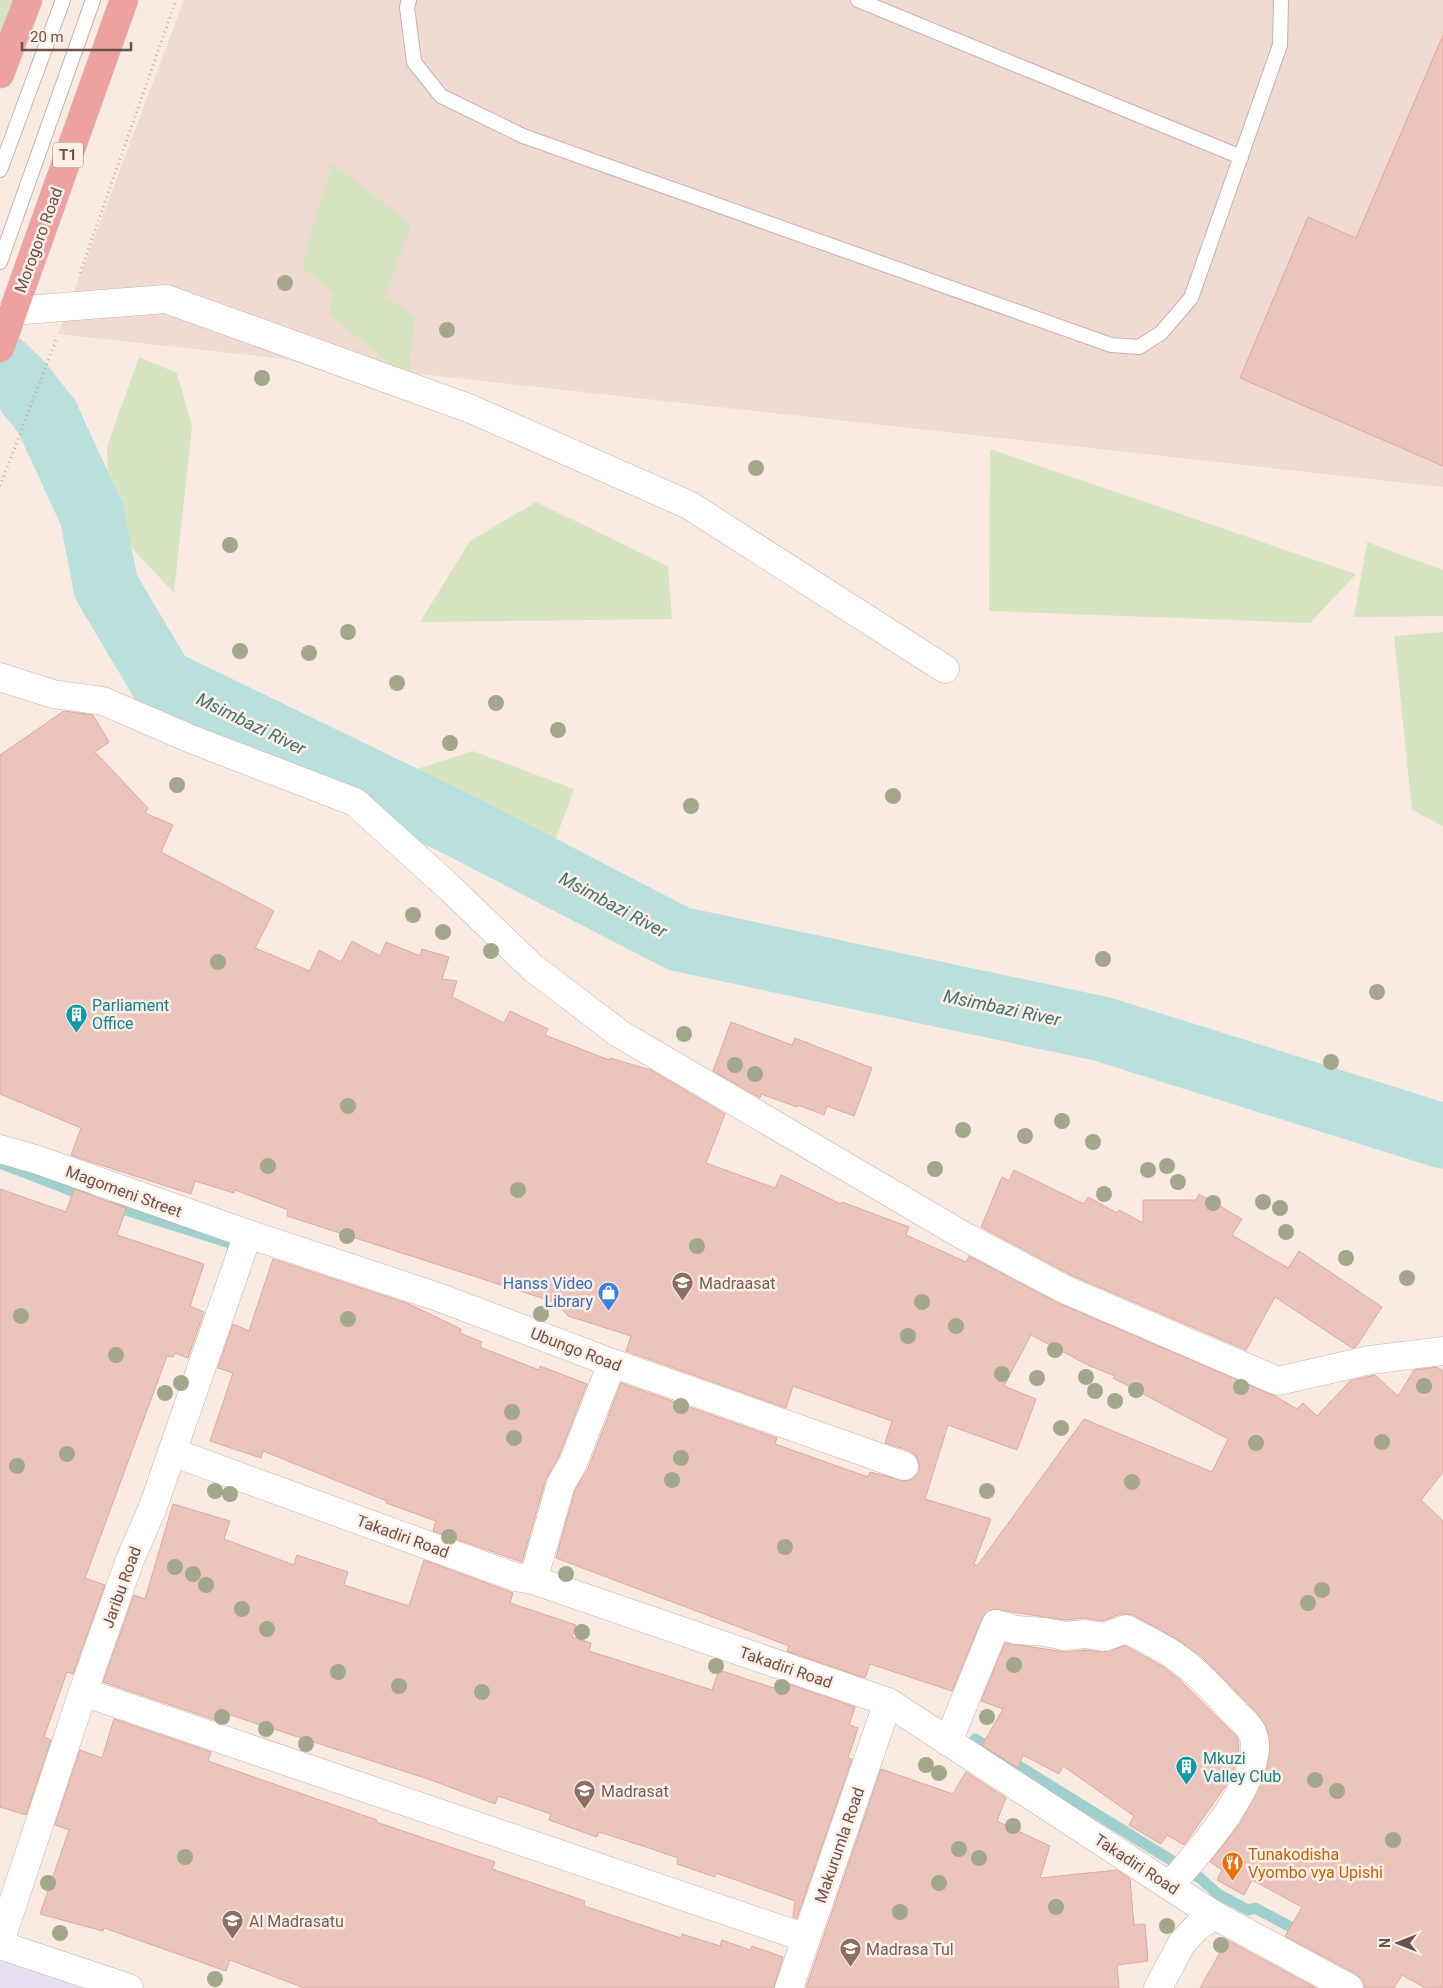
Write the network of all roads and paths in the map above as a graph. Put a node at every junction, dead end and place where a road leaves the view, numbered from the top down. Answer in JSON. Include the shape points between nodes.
{"nodes":[{"id":1,"x":28,"y":0,"type":"edge"},
{"id":2,"x":62,"y":0,"type":"edge"},
{"id":3,"x":93,"y":0,"type":"edge"},
{"id":4,"x":124,"y":0,"type":"edge"},
{"id":5,"x":176,"y":0,"type":"edge"},
{"id":6,"x":409,"y":0,"type":"edge"},
{"id":7,"x":858,"y":0,"type":"edge"},
{"id":8,"x":1282,"y":0,"type":"edge"},
{"id":9,"x":0,"y":74,"type":"edge"},
{"id":10,"x":1241,"y":157,"type":"junction"},
{"id":11,"x":0,"y":170,"type":"edge"},
{"id":12,"x":0,"y":262,"type":"edge"},
{"id":13,"x":68,"y":307,"type":"junction"},
{"id":14,"x":12,"y":311,"type":"junction"},
{"id":15,"x":0,"y":348,"type":"edge"},
{"id":16,"x":0,"y":486,"type":"edge"},
{"id":17,"x":945,"y":669,"type":"dead end"},
{"id":18,"x":0,"y":677,"type":"edge"},
{"id":19,"x":0,"y":1149,"type":"edge"},
{"id":20,"x":248,"y":1234,"type":"junction"},
{"id":21,"x":1443,"y":1351,"type":"edge"},
{"id":22,"x":612,"y":1364,"type":"junction"},
{"id":23,"x":172,"y":1452,"type":"junction"},
{"id":24,"x":904,"y":1466,"type":"dead end"},
{"id":25,"x":533,"y":1580,"type":"junction"},
{"id":26,"x":83,"y":1692,"type":"junction"},
{"id":27,"x":888,"y":1702,"type":"junction"},
{"id":28,"x":948,"y":1742,"type":"junction"},
{"id":29,"x":1170,"y":1885,"type":"junction"},
{"id":30,"x":1214,"y":1915,"type":"junction"},
{"id":31,"x":806,"y":1938,"type":"junction"},
{"id":32,"x":0,"y":1944,"type":"edge"},
{"id":33,"x":129,"y":1988,"type":"edge"},
{"id":34,"x":789,"y":1988,"type":"edge"},
{"id":35,"x":1158,"y":1988,"type":"edge"},
{"id":36,"x":1349,"y":1988,"type":"edge"}],
"edges":[{"from":1,"to":9,"type":"highway"},
{"from":2,"to":11,"type":"lane"},
{"from":3,"to":12,"type":"lane","name":"Morogoro Road"},
{"from":4,"to":14,"type":"highway","name":"Morogoro Road","number":"T1"},
{"from":5,"to":13,"type":"path"},
{"from":6,"to":10,"type":"lane","via":[[407,8],[414,62],[442,96],[515,132],[1111,344],[1139,347],[1162,333],[1191,298]]},
{"from":7,"to":10,"type":"lane"},
{"from":8,"to":10,"type":"lane","via":[[1280,45]]},
{"from":13,"to":14,"type":"street"},
{"from":13,"to":16,"type":"path"},
{"from":13,"to":17,"type":"street","via":[[166,299],[472,409],[689,505]]},
{"from":14,"to":15,"type":"highway","number":"T1"},
{"from":18,"to":21,"type":"street","via":[[53,694],[103,701],[191,739],[355,802],[533,968],[620,1034],[964,1236],[1064,1288],[1278,1382],[1370,1360]]},
{"from":19,"to":20,"type":"street","name":"Magomeni Street"},
{"from":20,"to":22,"type":"street","name":"Ubungo Road","via":[[442,1298]]},
{"from":20,"to":23,"type":"street","name":"Jaribu Road"},
{"from":22,"to":24,"type":"street","name":"Ubungo Road"},
{"from":22,"to":25,"type":"street","via":[[562,1484]]},
{"from":23,"to":25,"type":"street","name":"Takadiri Road","via":[[515,1577]]},
{"from":23,"to":26,"type":"street","name":"Jaribu Road"},
{"from":25,"to":27,"type":"street","name":"Takadiri Road"},
{"from":26,"to":31,"type":"street"},
{"from":26,"to":32,"type":"street","name":"Jaribu Road"},
{"from":27,"to":28,"type":"street","name":"Takadiri Road"},
{"from":27,"to":31,"type":"street","name":"Makurumla Road"},
{"from":28,"to":29,"type":"street","name":"Takadiri Road"},
{"from":28,"to":29,"type":"street","via":[[996,1624],[1064,1636],[1085,1634],[1104,1637],[1126,1629],[1162,1647],[1205,1681],[1252,1732],[1254,1748],[1253,1764],[1234,1804],[1211,1839]]},
{"from":29,"to":30,"type":"street","name":"Takadiri Road"},
{"from":30,"to":35,"type":"street","via":[[1182,1943]]},
{"from":30,"to":36,"type":"street","name":"Takadiri Road"},
{"from":31,"to":34,"type":"street","name":"Makurumla Road"},
{"from":32,"to":33,"type":"street"}]}
